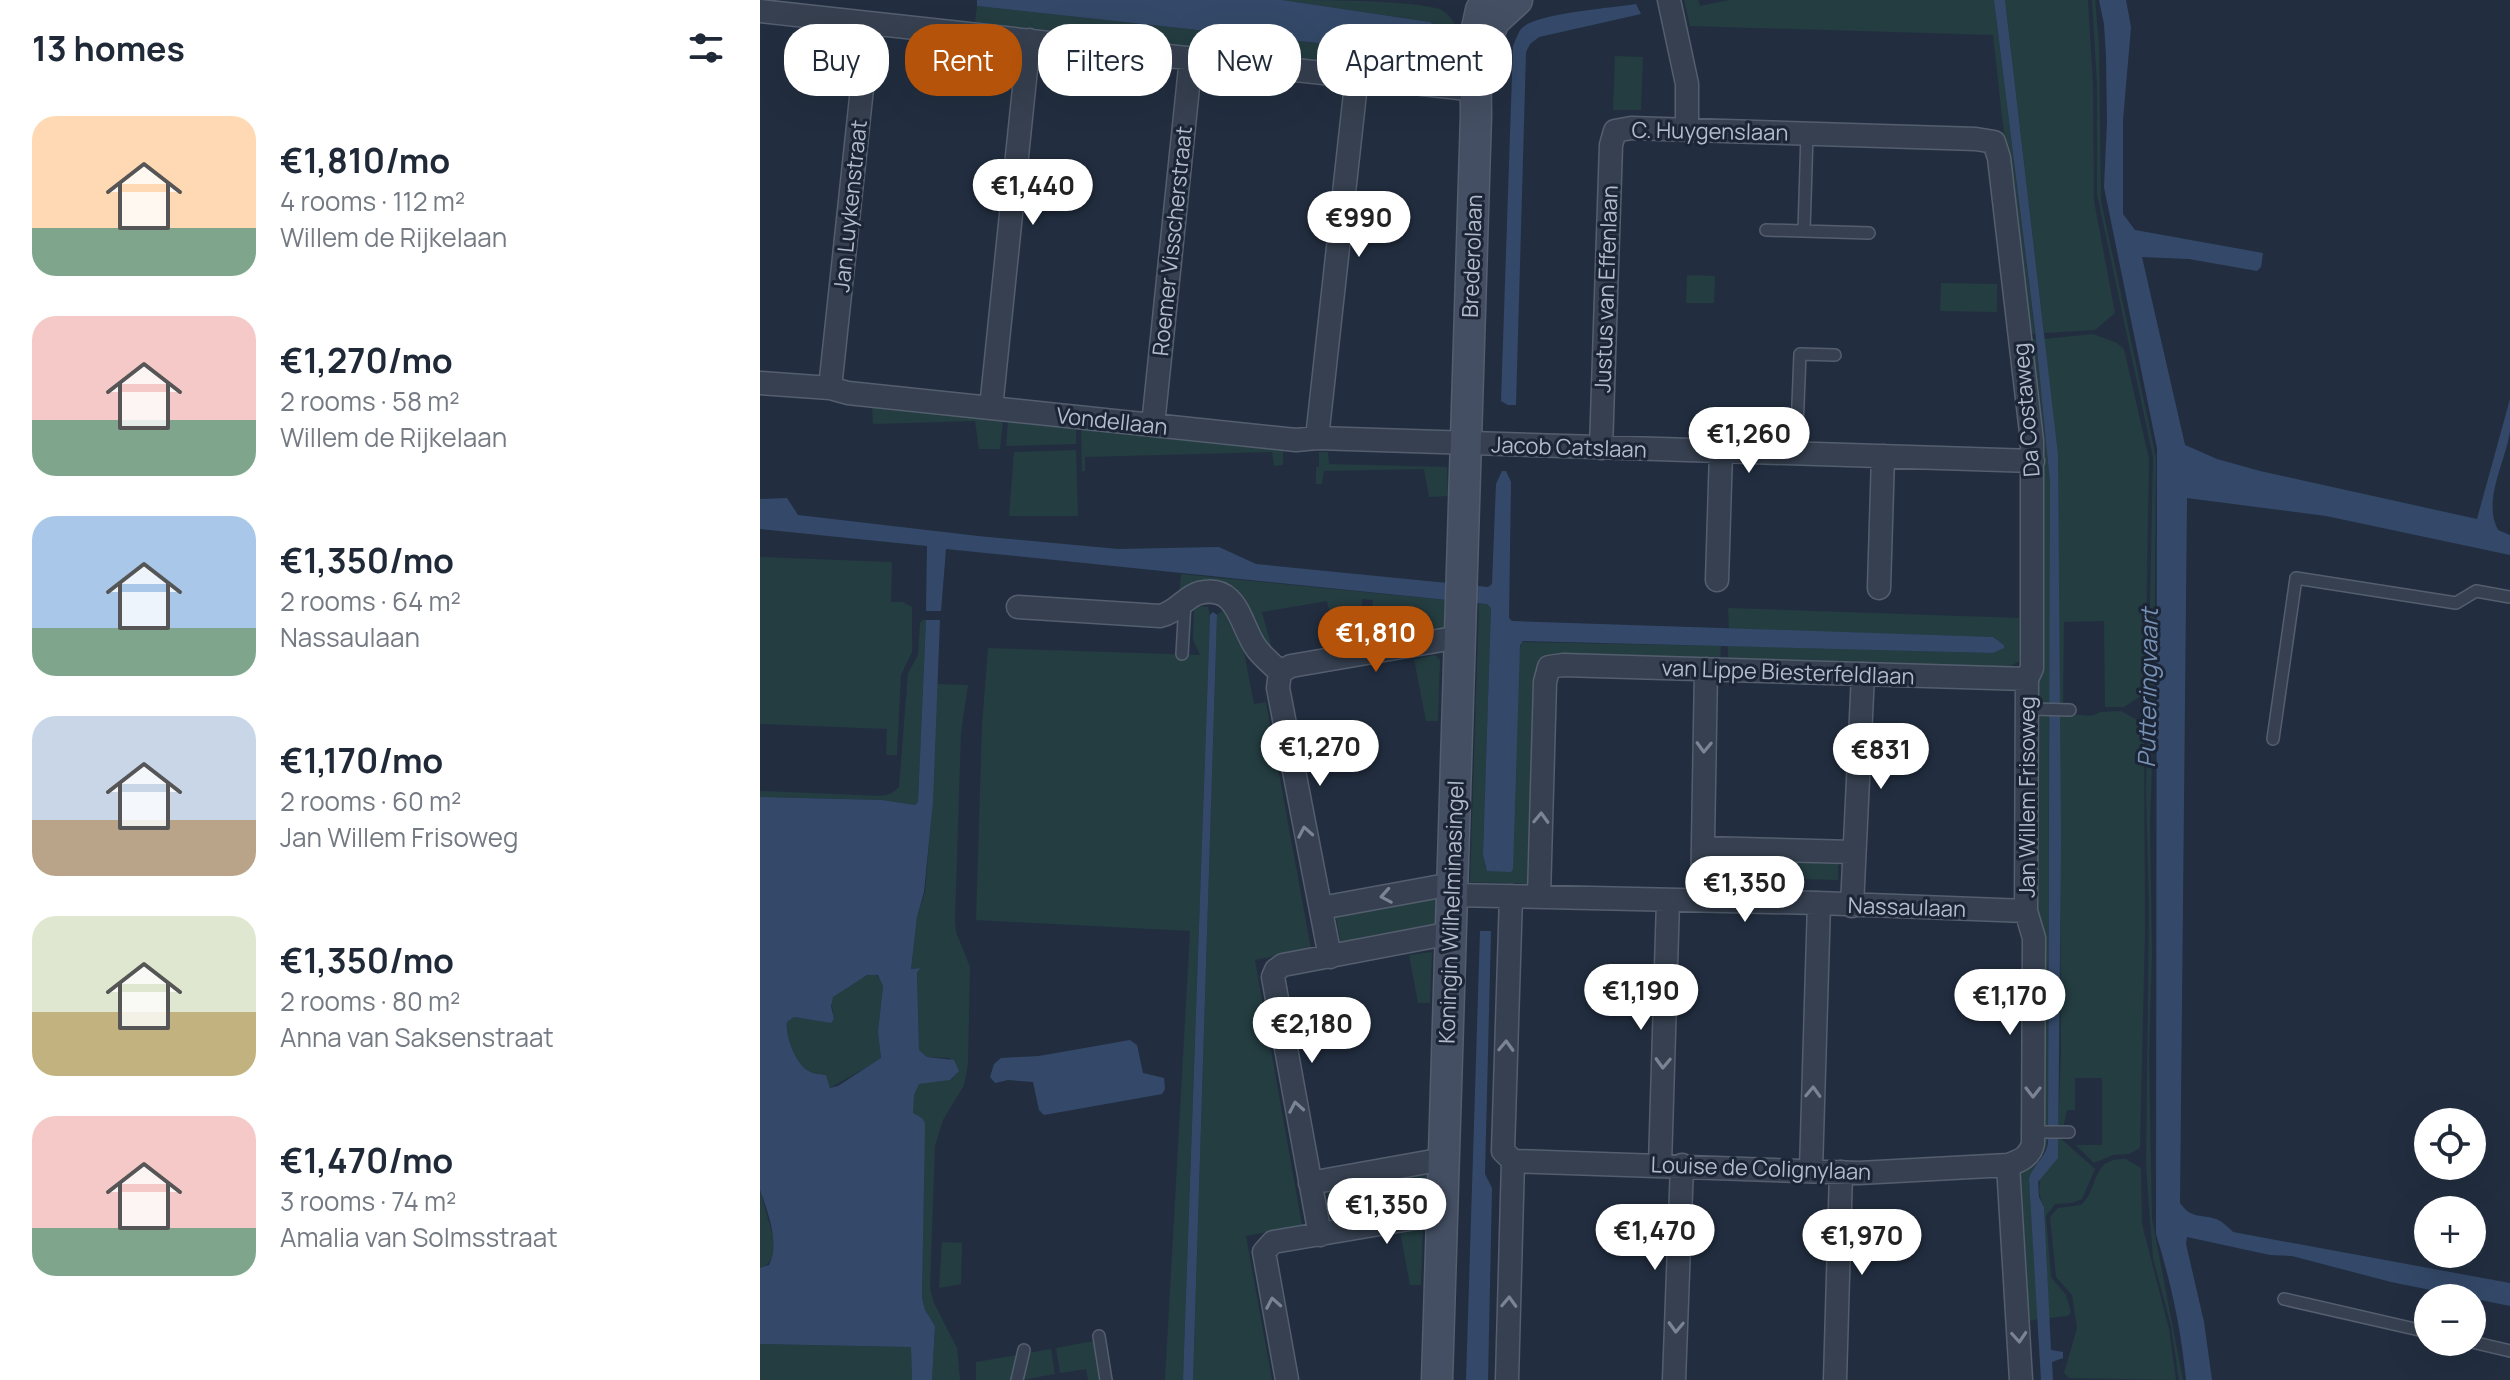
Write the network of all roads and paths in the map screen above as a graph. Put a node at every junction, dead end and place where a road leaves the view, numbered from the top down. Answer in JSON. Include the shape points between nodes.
{"nodes":[{"id":1,"x":1517,"y":0,"type":"edge"},
{"id":2,"x":1669,"y":0,"type":"edge"},
{"id":3,"x":788,"y":7,"type":"edge"},
{"id":4,"x":1482,"y":8,"type":"edge"},
{"id":5,"x":760,"y":11,"type":"edge"},
{"id":6,"x":869,"y":23,"type":"junction"},
{"id":7,"x":1029,"y":40,"type":"junction"},
{"id":8,"x":1188,"y":58,"type":"edge"},
{"id":9,"x":1188,"y":87,"type":"edge"},
{"id":10,"x":1355,"y":96,"type":"edge"},
{"id":11,"x":1476,"y":96,"type":"edge"},
{"id":12,"x":1687,"y":130,"type":"junction"},
{"id":13,"x":1615,"y":131,"type":"joint"},
{"id":14,"x":1807,"y":134,"type":"junction"},
{"id":15,"x":1994,"y":142,"type":"joint"},
{"id":16,"x":1766,"y":230,"type":"dead end"},
{"id":17,"x":1804,"y":231,"type":"junction"},
{"id":18,"x":1869,"y":233,"type":"dead end"},
{"id":19,"x":1835,"y":355,"type":"dead end"},
{"id":20,"x":760,"y":383,"type":"edge"},
{"id":21,"x":830,"y":388,"type":"junction"},
{"id":22,"x":991,"y":408,"type":"junction"},
{"id":23,"x":1153,"y":425,"type":"junction"},
{"id":24,"x":1317,"y":438,"type":"junction"},
{"id":25,"x":1465,"y":443,"type":"junction"},
{"id":26,"x":1601,"y":448,"type":"junction"},
{"id":27,"x":1721,"y":452,"type":"junction"},
{"id":28,"x":1796,"y":454,"type":"junction"},
{"id":29,"x":1883,"y":456,"type":"junction"},
{"id":30,"x":2033,"y":461,"type":"junction"},
{"id":31,"x":1717,"y":580,"type":"dead end"},
{"id":32,"x":1879,"y":588,"type":"dead end"},
{"id":33,"x":2510,"y":597,"type":"edge"},
{"id":34,"x":1185,"y":602,"type":"junction"},
{"id":35,"x":1018,"y":607,"type":"dead end"},
{"id":36,"x":1461,"y":624,"type":"junction"},
{"id":37,"x":1182,"y":654,"type":"dead end"},
{"id":38,"x":1706,"y":669,"type":"junction"},
{"id":39,"x":1280,"y":672,"type":"junction"},
{"id":40,"x":1863,"y":674,"type":"junction"},
{"id":41,"x":2027,"y":679,"type":"junction"},
{"id":42,"x":2034,"y":709,"type":"junction"},
{"id":43,"x":2067,"y":709,"type":"dead end"},
{"id":44,"x":2273,"y":739,"type":"dead end"},
{"id":45,"x":1704,"y":848,"type":"junction"},
{"id":46,"x":1853,"y":852,"type":"junction"},
{"id":47,"x":1452,"y":889,"type":"junction"},
{"id":48,"x":1511,"y":896,"type":"junction"},
{"id":49,"x":1539,"y":896,"type":"junction"},
{"id":50,"x":1702,"y":900,"type":"junction"},
{"id":51,"x":1668,"y":901,"type":"junction"},
{"id":52,"x":1819,"y":903,"type":"junction"},
{"id":53,"x":1852,"y":906,"type":"junction"},
{"id":54,"x":1321,"y":908,"type":"junction"},
{"id":55,"x":2026,"y":911,"type":"junction"},
{"id":56,"x":1451,"y":933,"type":"junction"},
{"id":57,"x":1330,"y":957,"type":"junction"},
{"id":58,"x":2038,"y":1132,"type":"junction"},
{"id":59,"x":2064,"y":1132,"type":"dead end"},
{"id":60,"x":1444,"y":1159,"type":"junction"},
{"id":61,"x":1513,"y":1161,"type":"junction"},
{"id":62,"x":1671,"y":1165,"type":"junction"},
{"id":63,"x":2008,"y":1165,"type":"junction"},
{"id":64,"x":1811,"y":1170,"type":"junction"},
{"id":65,"x":1841,"y":1172,"type":"junction"},
{"id":66,"x":1310,"y":1183,"type":"junction"},
{"id":67,"x":1442,"y":1210,"type":"junction"},
{"id":68,"x":1320,"y":1235,"type":"junction"},
{"id":69,"x":2284,"y":1299,"type":"dead end"},
{"id":70,"x":2414,"y":1329,"type":"edge"},
{"id":71,"x":1099,"y":1336,"type":"dead end"},
{"id":72,"x":2486,"y":1345,"type":"edge"},
{"id":73,"x":1024,"y":1350,"type":"dead end"},
{"id":74,"x":2510,"y":1351,"type":"edge"},
{"id":75,"x":1017,"y":1380,"type":"edge"},
{"id":76,"x":1106,"y":1380,"type":"edge"},
{"id":77,"x":1287,"y":1380,"type":"edge"},
{"id":78,"x":1437,"y":1380,"type":"edge"},
{"id":79,"x":1507,"y":1380,"type":"edge"},
{"id":80,"x":1674,"y":1380,"type":"edge"},
{"id":81,"x":1835,"y":1380,"type":"edge"},
{"id":82,"x":2021,"y":1380,"type":"edge"}],
"edges":[{"from":1,"to":4,"type":"street"},
{"from":2,"to":12,"type":"street","via":[[1687,84]]},
{"from":3,"to":5,"type":"street"},
{"from":3,"to":6,"type":"street"},
{"from":6,"to":7,"type":"street"},
{"from":6,"to":21,"type":"street","name":"Jan Luykenstraat"},
{"from":7,"to":8,"type":"street"},
{"from":7,"to":22,"type":"street"},
{"from":9,"to":23,"type":"street","name":"Roemer Visscherstraat"},
{"from":10,"to":24,"type":"street"},
{"from":11,"to":25,"type":"street","name":"Brederolaan"},
{"from":12,"to":13,"type":"street","name":"C. Huygenslaan"},
{"from":12,"to":14,"type":"street","name":"C. Huygenslaan"},
{"from":13,"to":26,"type":"street","name":"Justus van Effenlaan"},
{"from":14,"to":15,"type":"street","name":"C. Huygenslaan"},
{"from":14,"to":17,"type":"lane","name":"C. Huygenslaan"},
{"from":15,"to":30,"type":"street","name":"Da Costaweg"},
{"from":16,"to":17,"type":"lane"},
{"from":17,"to":18,"type":"lane"},
{"from":19,"to":28,"type":"lane","via":[[1800,354]]},
{"from":20,"to":21,"type":"street","name":"Vondellaan"},
{"from":21,"to":22,"type":"street","name":"Vondellaan"},
{"from":22,"to":23,"type":"street","name":"Vondellaan"},
{"from":23,"to":24,"type":"street","name":"Vondellaan"},
{"from":24,"to":25,"type":"street","name":"Vondellaan"},
{"from":25,"to":26,"type":"street","name":"Jacob Catslaan"},
{"from":25,"to":36,"type":"street","name":"Koningin Wilhelminasingel"},
{"from":26,"to":27,"type":"street","name":"Jacob Catslaan"},
{"from":27,"to":28,"type":"street","name":"Jacob Catslaan"},
{"from":27,"to":31,"type":"street"},
{"from":28,"to":29,"type":"street","name":"Jacob Catslaan"},
{"from":29,"to":30,"type":"street","name":"Jacob Catslaan"},
{"from":29,"to":32,"type":"street"},
{"from":30,"to":41,"type":"street","name":"Da Costaweg","via":[[2032,668]]},
{"from":33,"to":44,"type":"lane","via":[[2476,591],[2456,603],[2296,578]]},
{"from":34,"to":35,"type":"street","via":[[1160,616]]},
{"from":34,"to":37,"type":"lane"},
{"from":34,"to":39,"type":"street","via":[[1198,593],[1224,594],[1257,648]]},
{"from":36,"to":39,"type":"street"},
{"from":36,"to":47,"type":"street","name":"Koningin Wilhelminasingel"},
{"from":38,"to":40,"type":"street","name":"van Lippe Biesterfeldlaan"},
{"from":38,"to":45,"type":"street","one_way":true},
{"from":49,"to":38,"type":"street","name":"van Lippe Biesterfeldlaan","one_way":true,"via":[[1549,667]]},
{"from":54,"to":39,"type":"street","one_way":true,"via":[[1278,688]]},
{"from":40,"to":41,"type":"street","name":"van Lippe Biesterfeldlaan"},
{"from":40,"to":46,"type":"street"},
{"from":41,"to":42,"type":"street","name":"Jan Willem Frisoweg"},
{"from":42,"to":43,"type":"lane"},
{"from":42,"to":55,"type":"street","name":"Jan Willem Frisoweg"},
{"from":45,"to":46,"type":"street"},
{"from":45,"to":50,"type":"street"},
{"from":46,"to":53,"type":"street"},
{"from":47,"to":48,"type":"street","name":"Nassaulaan"},
{"from":47,"to":54,"type":"street","name":"Nassaulaan","one_way":true},
{"from":47,"to":56,"type":"street","name":"Koningin Wilhelminasingel"},
{"from":48,"to":49,"type":"street","name":"Nassaulaan"},
{"from":61,"to":48,"type":"street","one_way":true,"via":[[1503,1151]]},
{"from":49,"to":51,"type":"street","name":"Nassaulaan"},
{"from":50,"to":51,"type":"street","name":"Nassaulaan"},
{"from":50,"to":52,"type":"street","name":"Nassaulaan"},
{"from":51,"to":62,"type":"street","one_way":true},
{"from":52,"to":53,"type":"street","name":"Nassaulaan"},
{"from":64,"to":52,"type":"street","one_way":true},
{"from":53,"to":55,"type":"street","name":"Nassaulaan"},
{"from":54,"to":57,"type":"street"},
{"from":55,"to":58,"type":"street","name":"Jan Willem Frisoweg","one_way":true,"via":[[2034,938]]},
{"from":56,"to":57,"type":"street"},
{"from":56,"to":60,"type":"street","name":"Koningin Wilhelminasingel"},
{"from":66,"to":57,"type":"street","one_way":true,"via":[[1273,977],[1283,965]]},
{"from":58,"to":59,"type":"lane"},
{"from":58,"to":63,"type":"street","via":[[2032,1150]]},
{"from":60,"to":66,"type":"street"},
{"from":60,"to":67,"type":"street","name":"Koningin Wilhelminasingel"},
{"from":61,"to":62,"type":"street","name":"Louise de Colignylaan"},
{"from":79,"to":61,"type":"street","one_way":true},
{"from":62,"to":64,"type":"street","name":"Louise de Colignylaan"},
{"from":62,"to":80,"type":"street","one_way":true},
{"from":63,"to":65,"type":"street","name":"Louise de Colignylaan"},
{"from":63,"to":82,"type":"street","one_way":true},
{"from":64,"to":65,"type":"street","name":"Louise de Colignylaan"},
{"from":65,"to":81,"type":"street"},
{"from":66,"to":68,"type":"street"},
{"from":67,"to":68,"type":"street"},
{"from":67,"to":78,"type":"street","name":"Koningin Wilhelminasingel"},
{"from":77,"to":68,"type":"street","one_way":true,"via":[[1264,1252],[1273,1242]]},
{"from":69,"to":70,"type":"lane"},
{"from":71,"to":76,"type":"lane"},
{"from":72,"to":74,"type":"lane"},
{"from":73,"to":75,"type":"lane"}]}
